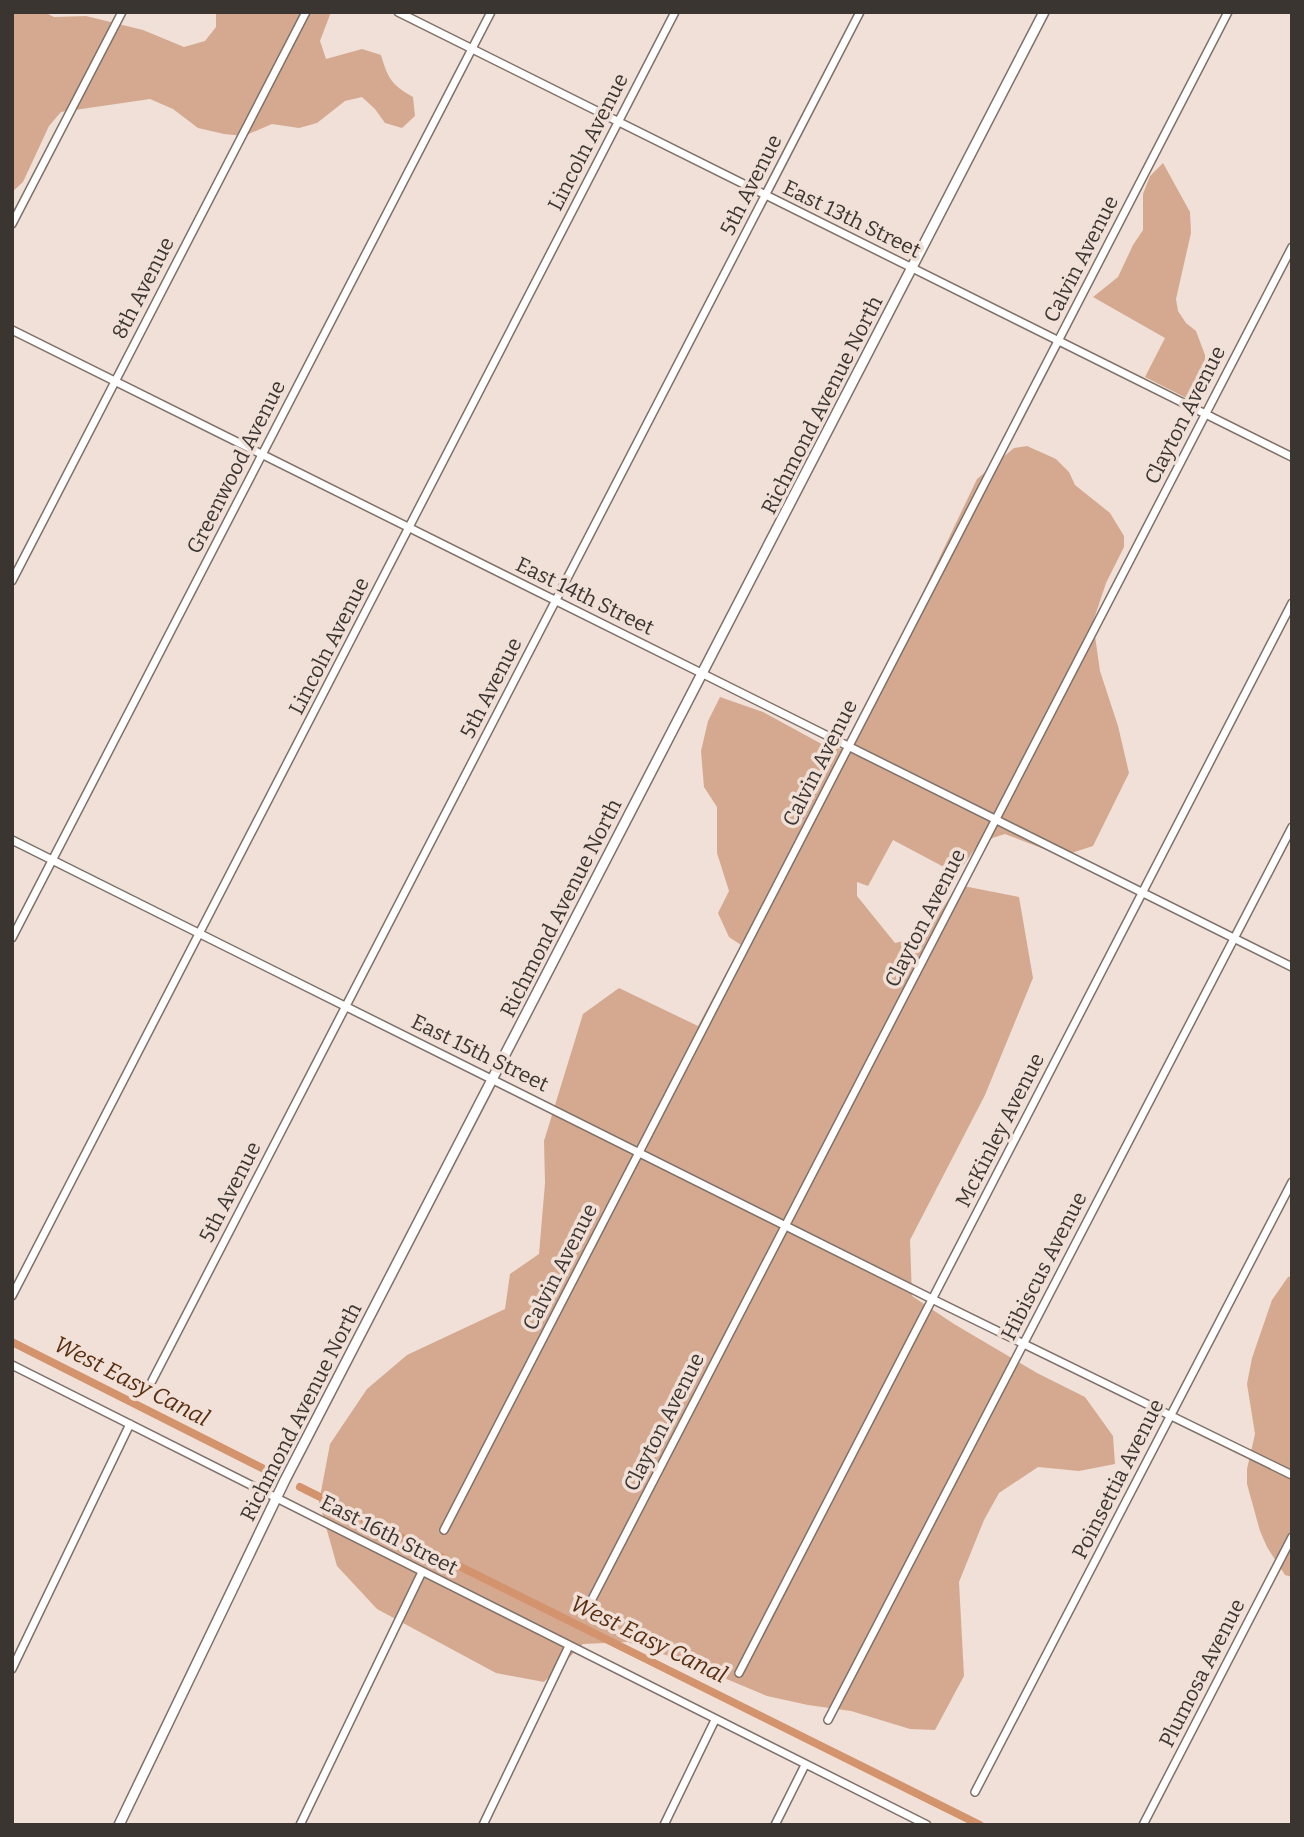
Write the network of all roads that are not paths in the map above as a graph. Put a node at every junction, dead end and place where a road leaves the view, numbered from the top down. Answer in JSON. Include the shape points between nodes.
{"nodes":[{"id":1,"x":122,"y":12,"type":"edge"},
{"id":2,"x":306,"y":12,"type":"edge"},
{"id":3,"x":398,"y":12,"type":"edge"},
{"id":4,"x":491,"y":12,"type":"edge"},
{"id":5,"x":675,"y":12,"type":"edge"},
{"id":6,"x":860,"y":12,"type":"edge"},
{"id":7,"x":1044,"y":12,"type":"edge"},
{"id":8,"x":1228,"y":12,"type":"edge"},
{"id":9,"x":472,"y":49,"type":"junction"},
{"id":10,"x":618,"y":122,"type":"junction"},
{"id":11,"x":765,"y":195,"type":"junction"},
{"id":12,"x":12,"y":224,"type":"edge"},
{"id":13,"x":1292,"y":247,"type":"edge"},
{"id":14,"x":912,"y":268,"type":"junction"},
{"id":15,"x":12,"y":330,"type":"edge"},
{"id":16,"x":1058,"y":342,"type":"junction"},
{"id":17,"x":115,"y":381,"type":"junction"},
{"id":18,"x":1205,"y":414,"type":"junction"},
{"id":19,"x":263,"y":454,"type":"junction"},
{"id":20,"x":1292,"y":457,"type":"edge"},
{"id":21,"x":410,"y":528,"type":"junction"},
{"id":22,"x":12,"y":581,"type":"edge"},
{"id":23,"x":555,"y":601,"type":"junction"},
{"id":24,"x":1292,"y":603,"type":"edge"},
{"id":25,"x":702,"y":674,"type":"junction"},
{"id":26,"x":848,"y":747,"type":"junction"},
{"id":27,"x":995,"y":820,"type":"junction"},
{"id":28,"x":1292,"y":827,"type":"edge"},
{"id":29,"x":12,"y":840,"type":"edge"},
{"id":30,"x":52,"y":860,"type":"junction"},
{"id":31,"x":1142,"y":893,"type":"junction"},
{"id":32,"x":200,"y":933,"type":"junction"},
{"id":33,"x":12,"y":938,"type":"edge"},
{"id":34,"x":1234,"y":939,"type":"junction"},
{"id":35,"x":1292,"y":967,"type":"edge"},
{"id":36,"x":346,"y":1006,"type":"junction"},
{"id":37,"x":492,"y":1079,"type":"junction"},
{"id":38,"x":639,"y":1152,"type":"junction"},
{"id":39,"x":1292,"y":1182,"type":"edge"},
{"id":40,"x":786,"y":1226,"type":"junction"},
{"id":41,"x":12,"y":1296,"type":"edge"},
{"id":42,"x":932,"y":1299,"type":"junction"},
{"id":43,"x":1023,"y":1343,"type":"junction"},
{"id":44,"x":12,"y":1365,"type":"edge"},
{"id":45,"x":152,"y":1381,"type":"dead end"},
{"id":46,"x":1171,"y":1416,"type":"junction"},
{"id":47,"x":130,"y":1424,"type":"junction"},
{"id":48,"x":1292,"y":1475,"type":"edge"},
{"id":49,"x":276,"y":1498,"type":"junction"},
{"id":50,"x":444,"y":1530,"type":"dead end"},
{"id":51,"x":1292,"y":1537,"type":"edge"},
{"id":52,"x":422,"y":1572,"type":"junction"},
{"id":53,"x":589,"y":1605,"type":"dead end"},
{"id":54,"x":569,"y":1646,"type":"junction"},
{"id":55,"x":12,"y":1669,"type":"edge"},
{"id":56,"x":739,"y":1674,"type":"dead end"},
{"id":57,"x":715,"y":1720,"type":"junction"},
{"id":58,"x":828,"y":1720,"type":"dead end"},
{"id":59,"x":805,"y":1765,"type":"junction"},
{"id":60,"x":975,"y":1792,"type":"dead end"},
{"id":61,"x":119,"y":1825,"type":"edge"},
{"id":62,"x":300,"y":1825,"type":"edge"},
{"id":63,"x":483,"y":1825,"type":"edge"},
{"id":64,"x":664,"y":1825,"type":"edge"},
{"id":65,"x":775,"y":1825,"type":"edge"},
{"id":66,"x":927,"y":1825,"type":"edge"},
{"id":67,"x":1143,"y":1825,"type":"edge"}],
"edges":[{"from":1,"to":12,"type":"street"},
{"from":2,"to":17,"type":"street","name":"8th Avenue"},
{"from":3,"to":9,"type":"street","name":"East 13th Street"},
{"from":4,"to":9,"type":"street","name":"Greenwood Avenue"},
{"from":5,"to":10,"type":"street","name":"Lincoln Avenue"},
{"from":6,"to":11,"type":"street","name":"5th Avenue"},
{"from":7,"to":14,"type":"street","name":"Richmond Avenue North"},
{"from":8,"to":16,"type":"street","name":"Calvin Avenue"},
{"from":9,"to":10,"type":"street","name":"East 13th Street"},
{"from":9,"to":19,"type":"street","name":"Greenwood Avenue"},
{"from":10,"to":11,"type":"street","name":"East 13th Street"},
{"from":10,"to":21,"type":"street","name":"Lincoln Avenue"},
{"from":11,"to":14,"type":"street","name":"East 13th Street"},
{"from":11,"to":23,"type":"street","name":"5th Avenue"},
{"from":13,"to":18,"type":"street","name":"Clayton Avenue"},
{"from":14,"to":16,"type":"street","name":"East 13th Street"},
{"from":14,"to":25,"type":"street","name":"Richmond Avenue North"},
{"from":15,"to":17,"type":"street","name":"East 14th Street"},
{"from":16,"to":18,"type":"street","name":"East 13th Street"},
{"from":16,"to":26,"type":"street","name":"Calvin Avenue"},
{"from":17,"to":19,"type":"street","name":"East 14th Street"},
{"from":17,"to":22,"type":"street","name":"8th Avenue"},
{"from":18,"to":20,"type":"street","name":"East 13th Street"},
{"from":18,"to":27,"type":"street","name":"Clayton Avenue"},
{"from":19,"to":21,"type":"street","name":"East 14th Street"},
{"from":19,"to":30,"type":"street","name":"Greenwood Avenue"},
{"from":21,"to":23,"type":"street","name":"East 14th Street"},
{"from":21,"to":32,"type":"street","name":"Lincoln Avenue"},
{"from":23,"to":25,"type":"street","name":"East 14th Street"},
{"from":23,"to":36,"type":"street","name":"5th Avenue"},
{"from":24,"to":31,"type":"street","name":"McKinley Avenue"},
{"from":25,"to":26,"type":"street","name":"East 14th Street"},
{"from":25,"to":37,"type":"street","name":"Richmond Avenue North"},
{"from":26,"to":27,"type":"street","name":"East 14th Street"},
{"from":26,"to":38,"type":"street","name":"Calvin Avenue"},
{"from":27,"to":31,"type":"street","name":"East 14th Street"},
{"from":27,"to":40,"type":"street","name":"Clayton Avenue"},
{"from":28,"to":34,"type":"street","name":"Hibiscus Avenue"},
{"from":29,"to":30,"type":"street","name":"East 15th Street"},
{"from":30,"to":32,"type":"street","name":"East 15th Street"},
{"from":30,"to":33,"type":"street","name":"Greenwood Avenue"},
{"from":31,"to":34,"type":"street","name":"East 14th Street"},
{"from":31,"to":42,"type":"street","name":"McKinley Avenue"},
{"from":32,"to":36,"type":"street","name":"East 15th Street"},
{"from":32,"to":41,"type":"street","name":"Lincoln Avenue"},
{"from":34,"to":35,"type":"street","name":"East 14th Street"},
{"from":34,"to":43,"type":"street","name":"Hibiscus Avenue"},
{"from":36,"to":37,"type":"street","name":"East 15th Street"},
{"from":36,"to":45,"type":"street","name":"5th Avenue"},
{"from":37,"to":38,"type":"street","name":"East 15th Street"},
{"from":37,"to":49,"type":"street","name":"Richmond Avenue North"},
{"from":38,"to":40,"type":"street","name":"East 15th Street"},
{"from":38,"to":50,"type":"street","name":"Calvin Avenue"},
{"from":39,"to":46,"type":"street","name":"Poinsettia Avenue"},
{"from":40,"to":42,"type":"street","name":"East 15th Street"},
{"from":40,"to":53,"type":"street","name":"Clayton Avenue"},
{"from":42,"to":43,"type":"street","name":"East 15th Street"},
{"from":42,"to":56,"type":"street","name":"McKinley Avenue"},
{"from":43,"to":46,"type":"street","name":"East 15th Street"},
{"from":43,"to":58,"type":"street","name":"Hibiscus Avenue"},
{"from":44,"to":47,"type":"street","name":"East 16th Street"},
{"from":46,"to":48,"type":"street","name":"East 15th Street"},
{"from":46,"to":60,"type":"street","name":"Poinsettia Avenue"},
{"from":47,"to":49,"type":"street","name":"East 16th Street"},
{"from":47,"to":55,"type":"street"},
{"from":49,"to":52,"type":"street","name":"East 16th Street"},
{"from":49,"to":61,"type":"street","name":"Richmond Avenue North"},
{"from":51,"to":67,"type":"street","name":"Plumosa Avenue"},
{"from":52,"to":54,"type":"street","name":"East 16th Street"},
{"from":52,"to":62,"type":"street"},
{"from":54,"to":57,"type":"street","name":"East 16th Street"},
{"from":54,"to":63,"type":"street"},
{"from":57,"to":59,"type":"street","name":"East 16th Street"},
{"from":57,"to":64,"type":"street"},
{"from":59,"to":65,"type":"street"},
{"from":59,"to":66,"type":"street","name":"East 16th Street"}]}
